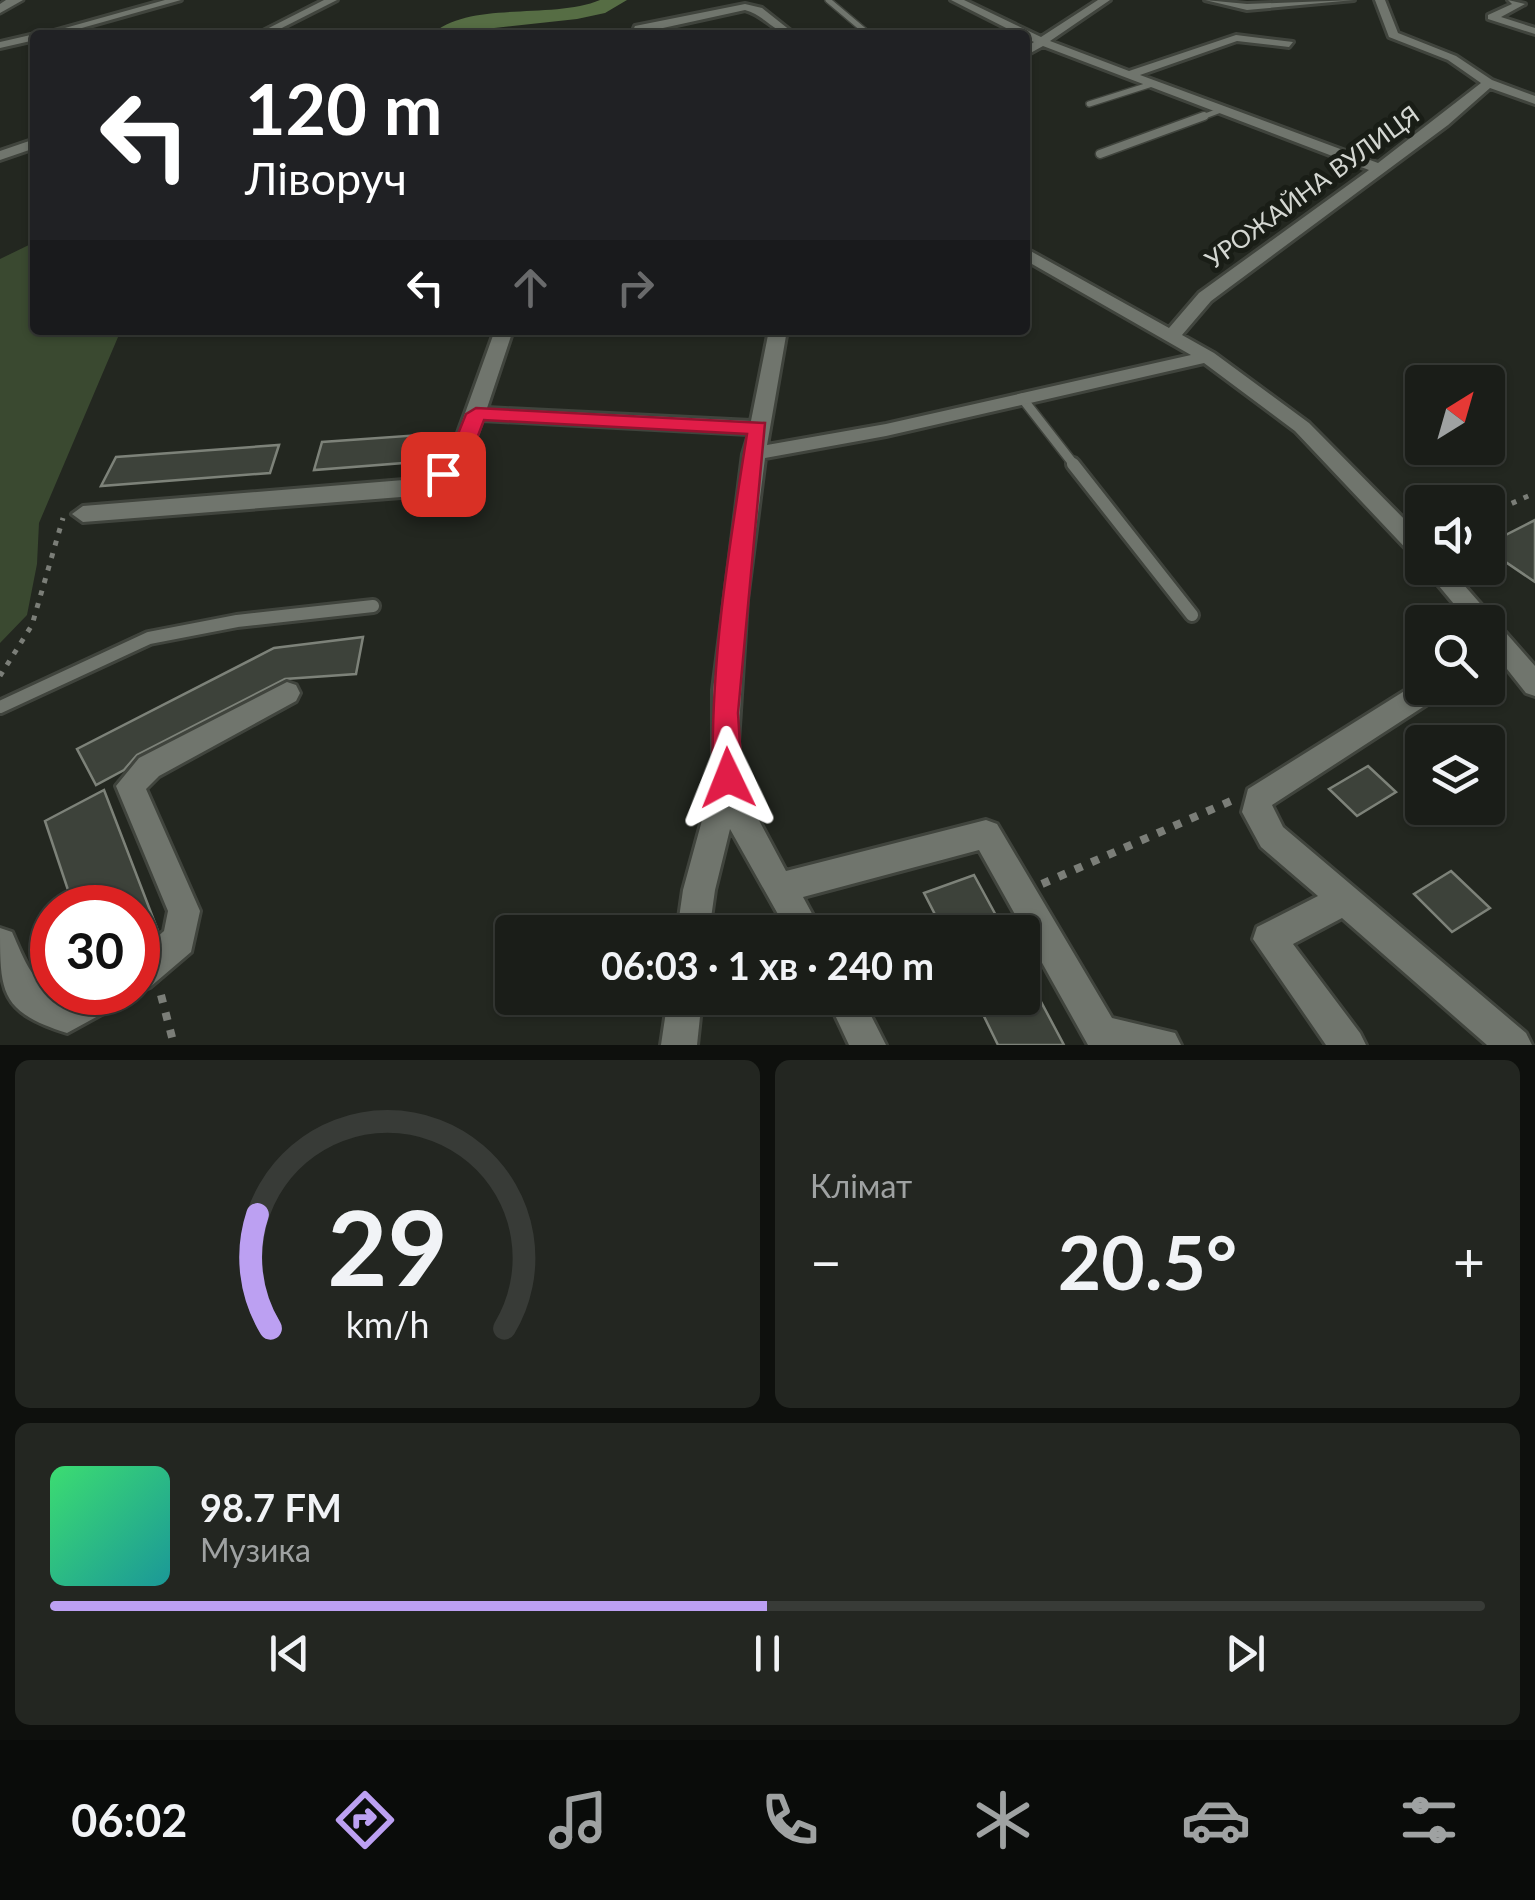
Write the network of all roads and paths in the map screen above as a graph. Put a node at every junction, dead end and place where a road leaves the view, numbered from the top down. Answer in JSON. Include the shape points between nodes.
{"nodes":[{"id":1,"x":16,"y":0,"type":"edge"},
{"id":2,"x":176,"y":0,"type":"edge"},
{"id":3,"x":332,"y":0,"type":"edge"},
{"id":4,"x":828,"y":0,"type":"edge"},
{"id":5,"x":956,"y":0,"type":"edge"},
{"id":6,"x":1105,"y":0,"type":"edge"},
{"id":7,"x":1210,"y":0,"type":"edge"},
{"id":8,"x":1349,"y":0,"type":"edge"},
{"id":9,"x":1380,"y":0,"type":"edge"},
{"id":10,"x":1512,"y":0,"type":"edge"},
{"id":11,"x":0,"y":9,"type":"edge"},
{"id":12,"x":64,"y":30,"type":"edge"},
{"id":13,"x":270,"y":30,"type":"edge"},
{"id":14,"x":638,"y":30,"type":"edge"},
{"id":15,"x":784,"y":30,"type":"edge"},
{"id":16,"x":864,"y":30,"type":"edge"},
{"id":17,"x":1023,"y":30,"type":"edge"},
{"id":18,"x":1535,"y":31,"type":"edge"},
{"id":19,"x":1030,"y":33,"type":"edge"},
{"id":20,"x":30,"y":39,"type":"edge"},
{"id":21,"x":1045,"y":40,"type":"junction"},
{"id":22,"x":1289,"y":44,"type":"dead end"},
{"id":23,"x":0,"y":45,"type":"edge"},
{"id":24,"x":1030,"y":50,"type":"edge"},
{"id":25,"x":1129,"y":75,"type":"junction"},
{"id":26,"x":1152,"y":84,"type":"junction"},
{"id":27,"x":1488,"y":84,"type":"junction"},
{"id":28,"x":1535,"y":100,"type":"edge"},
{"id":29,"x":1089,"y":104,"type":"dead end"},
{"id":30,"x":1221,"y":110,"type":"junction"},
{"id":31,"x":30,"y":145,"type":"edge"},
{"id":32,"x":1100,"y":154,"type":"dead end"},
{"id":33,"x":0,"y":156,"type":"edge"},
{"id":34,"x":1375,"y":168,"type":"junction"},
{"id":35,"x":1030,"y":256,"type":"edge"},
{"id":36,"x":502,"y":335,"type":"edge"},
{"id":37,"x":777,"y":335,"type":"edge"},
{"id":38,"x":1171,"y":337,"type":"junction"},
{"id":39,"x":1207,"y":357,"type":"junction"},
{"id":40,"x":1022,"y":398,"type":"junction"},
{"id":41,"x":476,"y":414,"type":"junction"},
{"id":42,"x":758,"y":428,"type":"junction"},
{"id":43,"x":753,"y":454,"type":"junction"},
{"id":44,"x":1535,"y":494,"type":"edge"},
{"id":45,"x":1505,"y":507,"type":"edge"},
{"id":46,"x":83,"y":514,"type":"joint"},
{"id":47,"x":1405,"y":534,"type":"edge"},
{"id":48,"x":1449,"y":585,"type":"edge"},
{"id":49,"x":1465,"y":605,"type":"edge"},
{"id":50,"x":372,"y":606,"type":"dead end"},
{"id":51,"x":1192,"y":615,"type":"dead end"},
{"id":52,"x":1505,"y":652,"type":"edge"},
{"id":53,"x":0,"y":676,"type":"edge"},
{"id":54,"x":1535,"y":685,"type":"edge"},
{"id":55,"x":287,"y":693,"type":"dead end"},
{"id":56,"x":1405,"y":705,"type":"edge"},
{"id":57,"x":0,"y":707,"type":"edge"},
{"id":58,"x":728,"y":778,"type":"junction"},
{"id":59,"x":1258,"y":798,"type":"junction"},
{"id":60,"x":780,"y":888,"type":"junction"},
{"id":61,"x":1020,"y":893,"type":"junction"},
{"id":62,"x":1343,"y":900,"type":"junction"},
{"id":63,"x":695,"y":915,"type":"edge"},
{"id":64,"x":796,"y":915,"type":"edge"},
{"id":65,"x":0,"y":944,"type":"edge"},
{"id":66,"x":160,"y":957,"type":"edge"},
{"id":67,"x":30,"y":999,"type":"edge"},
{"id":68,"x":160,"y":1009,"type":"edge"},
{"id":69,"x":682,"y":1015,"type":"edge"},
{"id":70,"x":853,"y":1015,"type":"edge"},
{"id":71,"x":1512,"y":1044,"type":"edge"},
{"id":72,"x":174,"y":1045,"type":"edge"},
{"id":73,"x":678,"y":1045,"type":"edge"},
{"id":74,"x":868,"y":1045,"type":"edge"},
{"id":75,"x":1163,"y":1045,"type":"edge"},
{"id":76,"x":1348,"y":1045,"type":"edge"}],
"edges":[{"from":1,"to":11,"type":"main road"},
{"from":2,"to":12,"type":"street"},
{"from":3,"to":13,"type":"street"},
{"from":4,"to":16,"type":"lane"},
{"from":5,"to":17,"type":"street"},
{"from":6,"to":21,"type":"street"},
{"from":7,"to":8,"type":"street","via":[[1246,8]]},
{"from":9,"to":27,"type":"street","via":[[1392,34],[1452,58]]},
{"from":10,"to":18,"type":"street","via":[[1520,4],[1492,17]]},
{"from":14,"to":15,"type":"street","via":[[744,7]]},
{"from":19,"to":21,"type":"street"},
{"from":20,"to":23,"type":"street"},
{"from":21,"to":24,"type":"street"},
{"from":21,"to":25,"type":"street"},
{"from":22,"to":25,"type":"street","via":[[1236,38]]},
{"from":25,"to":26,"type":"street"},
{"from":26,"to":29,"type":"lane"},
{"from":26,"to":30,"type":"street"},
{"from":27,"to":28,"type":"street"},
{"from":27,"to":34,"type":"street","name":"УРОЖАЙНА ВУЛИЦЯ"},
{"from":30,"to":32,"type":"lane"},
{"from":30,"to":34,"type":"street"},
{"from":31,"to":33,"type":"street"},
{"from":34,"to":38,"type":"street","name":"УРОЖАЙНА ВУЛИЦЯ","via":[[1205,297]]},
{"from":35,"to":38,"type":"street"},
{"from":36,"to":41,"type":"street"},
{"from":37,"to":42,"type":"street"},
{"from":38,"to":39,"type":"street"},
{"from":39,"to":40,"type":"street"},
{"from":39,"to":47,"type":"street","via":[[1302,427]]},
{"from":40,"to":43,"type":"street"},
{"from":40,"to":51,"type":"lane"},
{"from":41,"to":42,"type":"street"},
{"from":41,"to":46,"type":"street","via":[[459,459],[443,474],[401,490]]},
{"from":42,"to":43,"type":"street"},
{"from":43,"to":58,"type":"street","via":[[725,713]]},
{"from":44,"to":45,"type":"path"},
{"from":46,"to":53,"type":"path","via":[[62,518],[34,614]]},
{"from":48,"to":49,"type":"street"},
{"from":50,"to":57,"type":"lane","via":[[237,620],[149,638]]},
{"from":52,"to":54,"type":"street"},
{"from":55,"to":66,"type":"street","via":[[149,767],[130,786],[184,911],[179,940]]},
{"from":56,"to":59,"type":"street"},
{"from":58,"to":60,"type":"street"},
{"from":58,"to":63,"type":"street"},
{"from":59,"to":61,"type":"path","via":[[1245,795]]},
{"from":59,"to":62,"type":"street","via":[[1257,812],[1272,837]]},
{"from":60,"to":61,"type":"street","via":[[986,834]]},
{"from":60,"to":64,"type":"street"},
{"from":61,"to":75,"type":"street","via":[[1101,1032]]},
{"from":62,"to":71,"type":"street"},
{"from":62,"to":76,"type":"street","via":[[1269,939]]},
{"from":65,"to":67,"type":"street"},
{"from":68,"to":72,"type":"path"},
{"from":69,"to":73,"type":"street"},
{"from":70,"to":74,"type":"street"}]}
